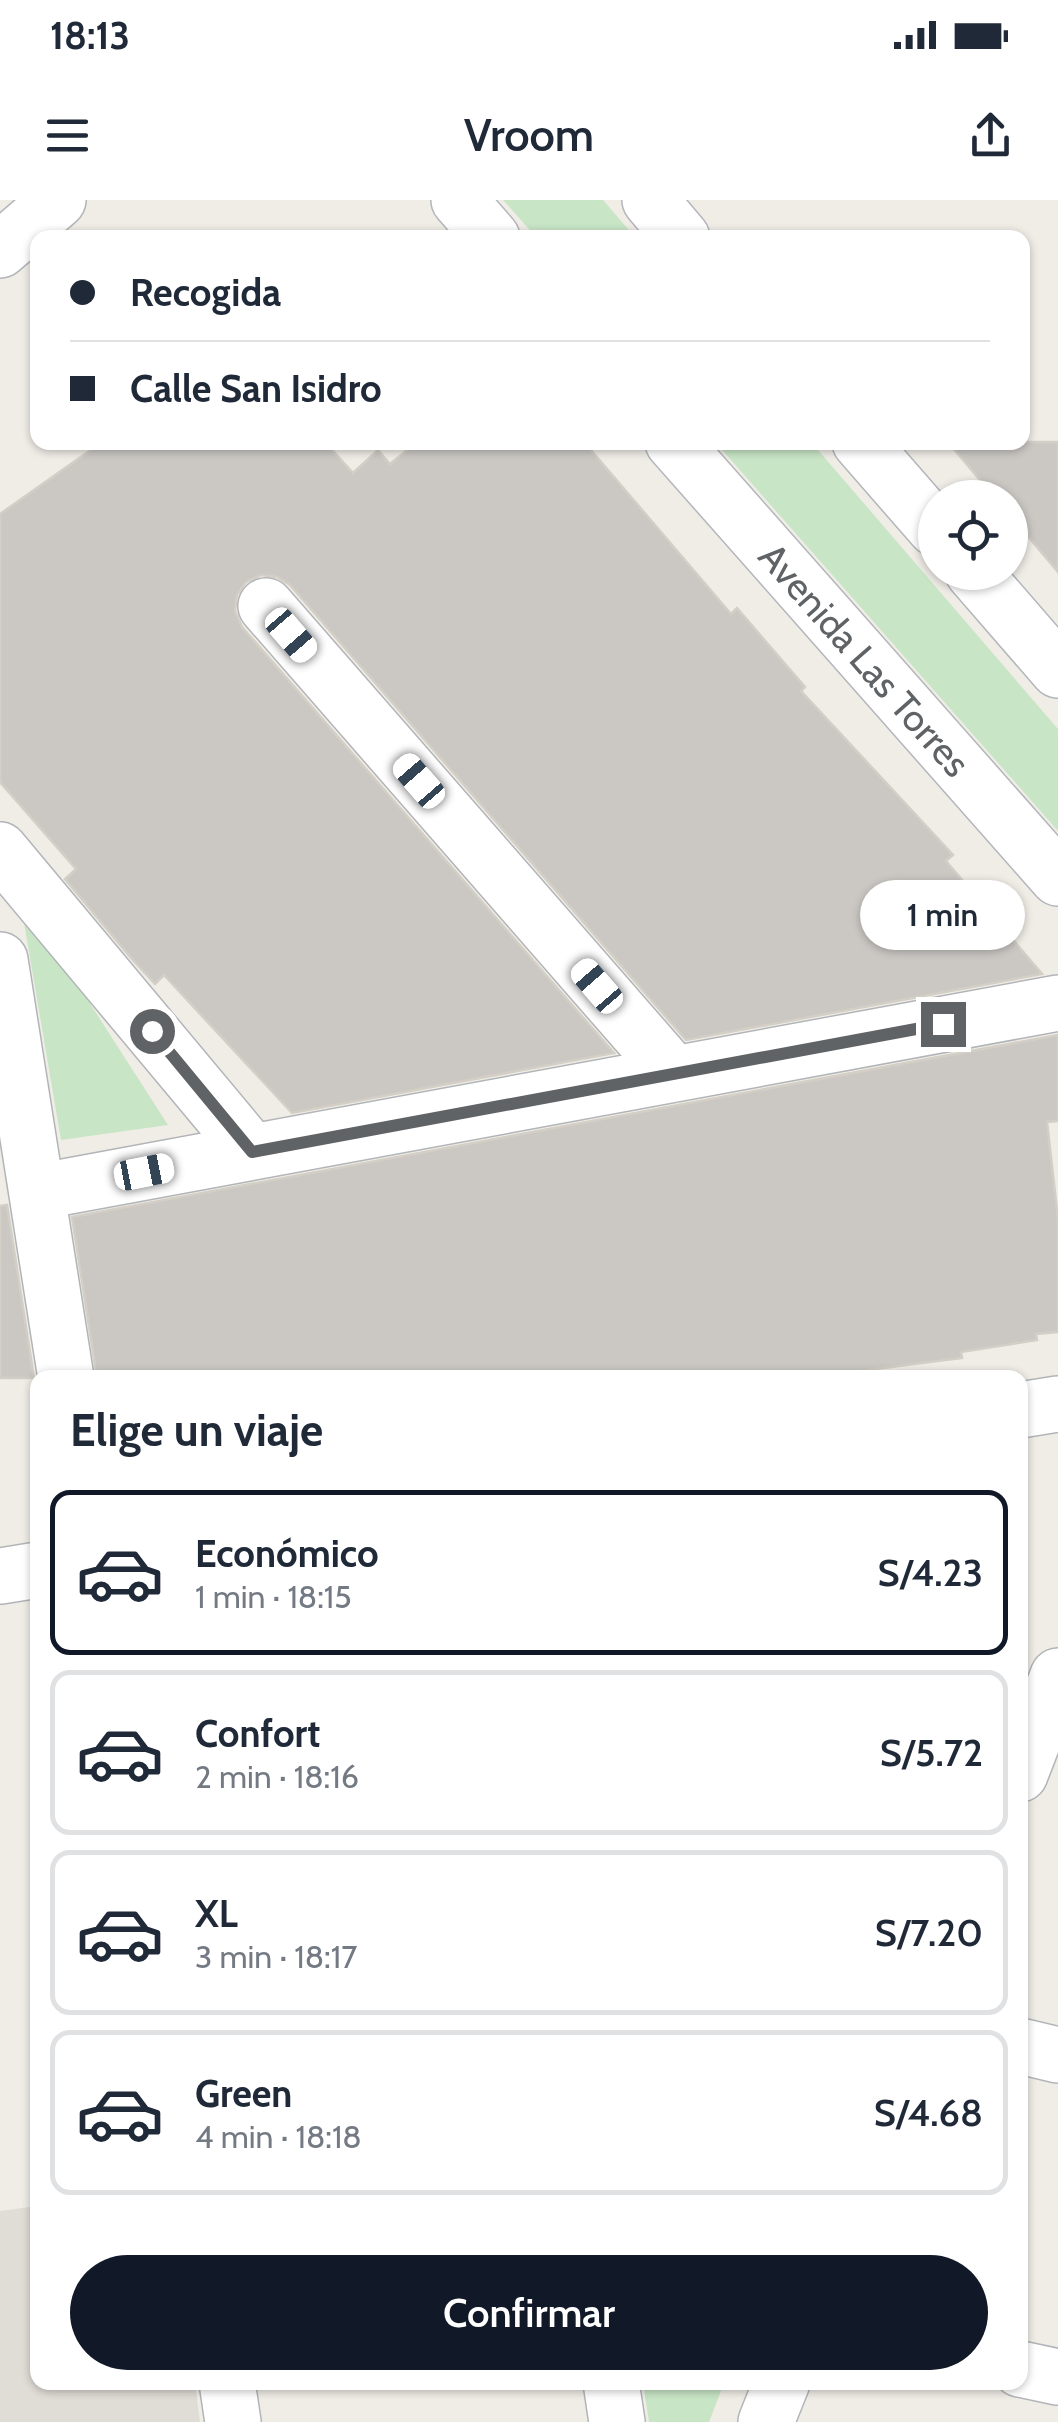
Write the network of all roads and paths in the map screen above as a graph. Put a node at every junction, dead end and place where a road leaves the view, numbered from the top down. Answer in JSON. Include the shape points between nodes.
{"nodes":[{"id":1,"x":58,"y":200,"type":"edge"},
{"id":2,"x":459,"y":200,"type":"edge"},
{"id":3,"x":650,"y":200,"type":"edge"},
{"id":4,"x":485,"y":230,"type":"edge"},
{"id":5,"x":675,"y":230,"type":"edge"},
{"id":6,"x":0,"y":250,"type":"edge"},
{"id":7,"x":681,"y":450,"type":"edge"},
{"id":8,"x":867,"y":450,"type":"edge"},
{"id":9,"x":918,"y":509,"type":"edge"},
{"id":10,"x":989,"y":590,"type":"edge"},
{"id":11,"x":266,"y":606,"type":"dead end"},
{"id":12,"x":1058,"y":670,"type":"edge"},
{"id":13,"x":0,"y":850,"type":"edge"},
{"id":14,"x":1058,"y":878,"type":"edge"},
{"id":15,"x":0,"y":960,"type":"edge"},
{"id":16,"x":1058,"y":1003,"type":"edge"},
{"id":17,"x":674,"y":1074,"type":"junction"},
{"id":18,"x":252,"y":1152,"type":"junction"},
{"id":19,"x":36,"y":1192,"type":"junction"},
{"id":20,"x":65,"y":1370,"type":"edge"},
{"id":21,"x":1058,"y":1404,"type":"edge"},
{"id":22,"x":1028,"y":1409,"type":"edge"},
{"id":23,"x":30,"y":1571,"type":"edge"},
{"id":24,"x":0,"y":1576,"type":"edge"},
{"id":25,"x":1058,"y":1676,"type":"edge"},
{"id":26,"x":1028,"y":1753,"type":"edge"},
{"id":27,"x":1028,"y":2048,"type":"edge"},
{"id":28,"x":1058,"y":2054,"type":"edge"},
{"id":29,"x":1028,"y":2370,"type":"edge"},
{"id":30,"x":1058,"y":2376,"type":"edge"},
{"id":31,"x":228,"y":2390,"type":"edge"},
{"id":32,"x":612,"y":2390,"type":"edge"},
{"id":33,"x":779,"y":2390,"type":"edge"},
{"id":34,"x":234,"y":2422,"type":"edge"},
{"id":35,"x":617,"y":2422,"type":"edge"},
{"id":36,"x":766,"y":2422,"type":"edge"}],
"edges":[{"from":1,"to":6,"type":"street"},
{"from":2,"to":4,"type":"street"},
{"from":3,"to":5,"type":"street"},
{"from":7,"to":14,"type":"street","name":"Avenida Las Torres"},
{"from":8,"to":9,"type":"street"},
{"from":10,"to":12,"type":"street"},
{"from":11,"to":17,"type":"street"},
{"from":13,"to":18,"type":"street"},
{"from":15,"to":19,"type":"street"},
{"from":16,"to":17,"type":"street"},
{"from":17,"to":18,"type":"street"},
{"from":18,"to":19,"type":"street"},
{"from":19,"to":20,"type":"street"},
{"from":21,"to":22,"type":"street"},
{"from":23,"to":24,"type":"street"},
{"from":25,"to":26,"type":"street"},
{"from":27,"to":28,"type":"street"},
{"from":29,"to":30,"type":"street"},
{"from":31,"to":34,"type":"street"},
{"from":32,"to":35,"type":"street"},
{"from":33,"to":36,"type":"street"}]}
